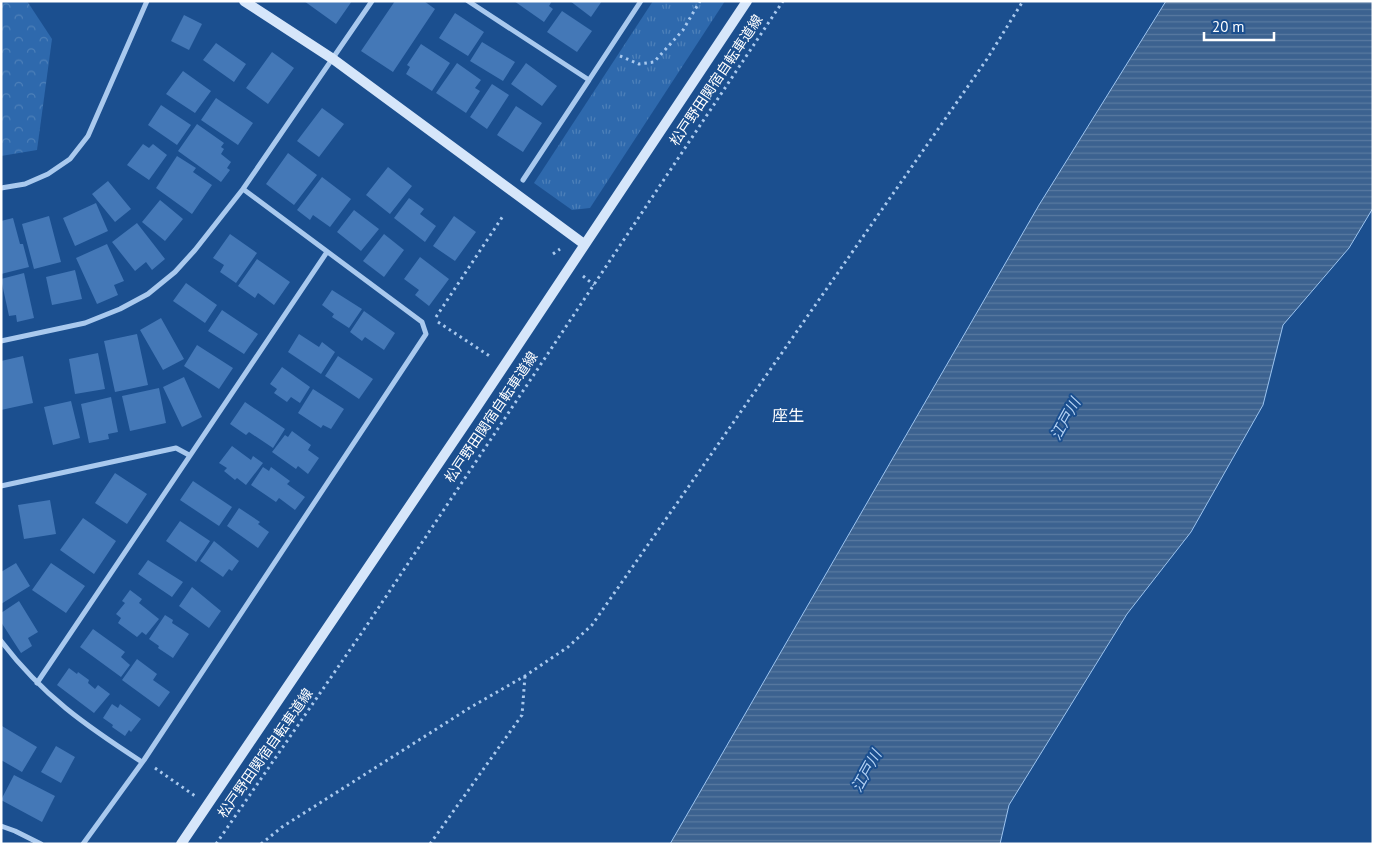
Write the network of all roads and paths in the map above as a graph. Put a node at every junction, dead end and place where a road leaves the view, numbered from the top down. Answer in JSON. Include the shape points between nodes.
{"nodes":[{"id":1,"x":147,"y":1,"type":"edge"},
{"id":2,"x":244,"y":1,"type":"edge"},
{"id":3,"x":372,"y":1,"type":"edge"},
{"id":4,"x":468,"y":1,"type":"edge"},
{"id":5,"x":640,"y":1,"type":"edge"},
{"id":6,"x":700,"y":1,"type":"edge"},
{"id":7,"x":747,"y":1,"type":"edge"},
{"id":8,"x":783,"y":1,"type":"edge"},
{"id":9,"x":1023,"y":1,"type":"edge"},
{"id":10,"x":609,"y":49,"type":"junction"},
{"id":11,"x":333,"y":59,"type":"junction"},
{"id":12,"x":589,"y":80,"type":"junction"},
{"id":13,"x":523,"y":180,"type":"dead end"},
{"id":14,"x":1,"y":188,"type":"edge"},
{"id":15,"x":243,"y":189,"type":"junction"},
{"id":16,"x":503,"y":216,"type":"dead end"},
{"id":17,"x":584,"y":244,"type":"junction"},
{"id":18,"x":561,"y":249,"type":"dead end"},
{"id":19,"x":327,"y":252,"type":"junction"},
{"id":20,"x":553,"y":254,"type":"dead end"},
{"id":21,"x":578,"y":273,"type":"dead end"},
{"id":22,"x":594,"y":285,"type":"junction"},
{"id":23,"x":1,"y":341,"type":"edge"},
{"id":24,"x":503,"y":366,"type":"junction"},
{"id":25,"x":189,"y":455,"type":"junction"},
{"id":26,"x":1,"y":486,"type":"edge"},
{"id":27,"x":1,"y":642,"type":"edge"},
{"id":28,"x":525,"y":676,"type":"junction"},
{"id":29,"x":37,"y":684,"type":"junction"},
{"id":30,"x":143,"y":761,"type":"junction"},
{"id":31,"x":207,"y":805,"type":"junction"},
{"id":32,"x":1,"y":826,"type":"edge"},
{"id":33,"x":41,"y":844,"type":"edge"},
{"id":34,"x":83,"y":844,"type":"edge"},
{"id":35,"x":181,"y":844,"type":"edge"},
{"id":36,"x":216,"y":844,"type":"edge"},
{"id":37,"x":261,"y":844,"type":"edge"},
{"id":38,"x":430,"y":844,"type":"edge"}],
"edges":[{"from":1,"to":14,"type":"street","via":[[88,136],[70,159],[48,174],[25,184]]},
{"from":2,"to":11,"type":"street"},
{"from":3,"to":11,"type":"street"},
{"from":4,"to":12,"type":"street"},
{"from":5,"to":10,"type":"street"},
{"from":6,"to":10,"type":"path","via":[[683,30],[654,62],[639,64],[625,60]]},
{"from":7,"to":17,"type":"street"},
{"from":8,"to":22,"type":"path","name":"松戸野田関宿自転車道線"},
{"from":9,"to":28,"type":"path","via":[[987,59],[592,625],[568,647]]},
{"from":10,"to":12,"type":"street"},
{"from":11,"to":15,"type":"street"},
{"from":11,"to":17,"type":"street"},
{"from":12,"to":13,"type":"street"},
{"from":15,"to":19,"type":"street"},
{"from":15,"to":23,"type":"street","via":[[175,272],[148,294],[85,323]]},
{"from":16,"to":24,"type":"path","via":[[434,319]]},
{"from":17,"to":24,"type":"street"},
{"from":18,"to":20,"type":"path"},
{"from":19,"to":25,"type":"street"},
{"from":19,"to":30,"type":"street","via":[[422,322],[426,334]]},
{"from":21,"to":22,"type":"path"},
{"from":22,"to":36,"type":"path","name":"松戸野田関宿自転車道線"},
{"from":24,"to":31,"type":"street"},
{"from":25,"to":26,"type":"street","via":[[176,448]]},
{"from":25,"to":29,"type":"street"},
{"from":27,"to":29,"type":"street"},
{"from":28,"to":37,"type":"path","via":[[315,806]]},
{"from":28,"to":38,"type":"path","via":[[522,715]]},
{"from":29,"to":30,"type":"street","via":[[95,732]]},
{"from":30,"to":31,"type":"path"},
{"from":30,"to":34,"type":"street"},
{"from":31,"to":35,"type":"street"},
{"from":32,"to":33,"type":"street"}]}
